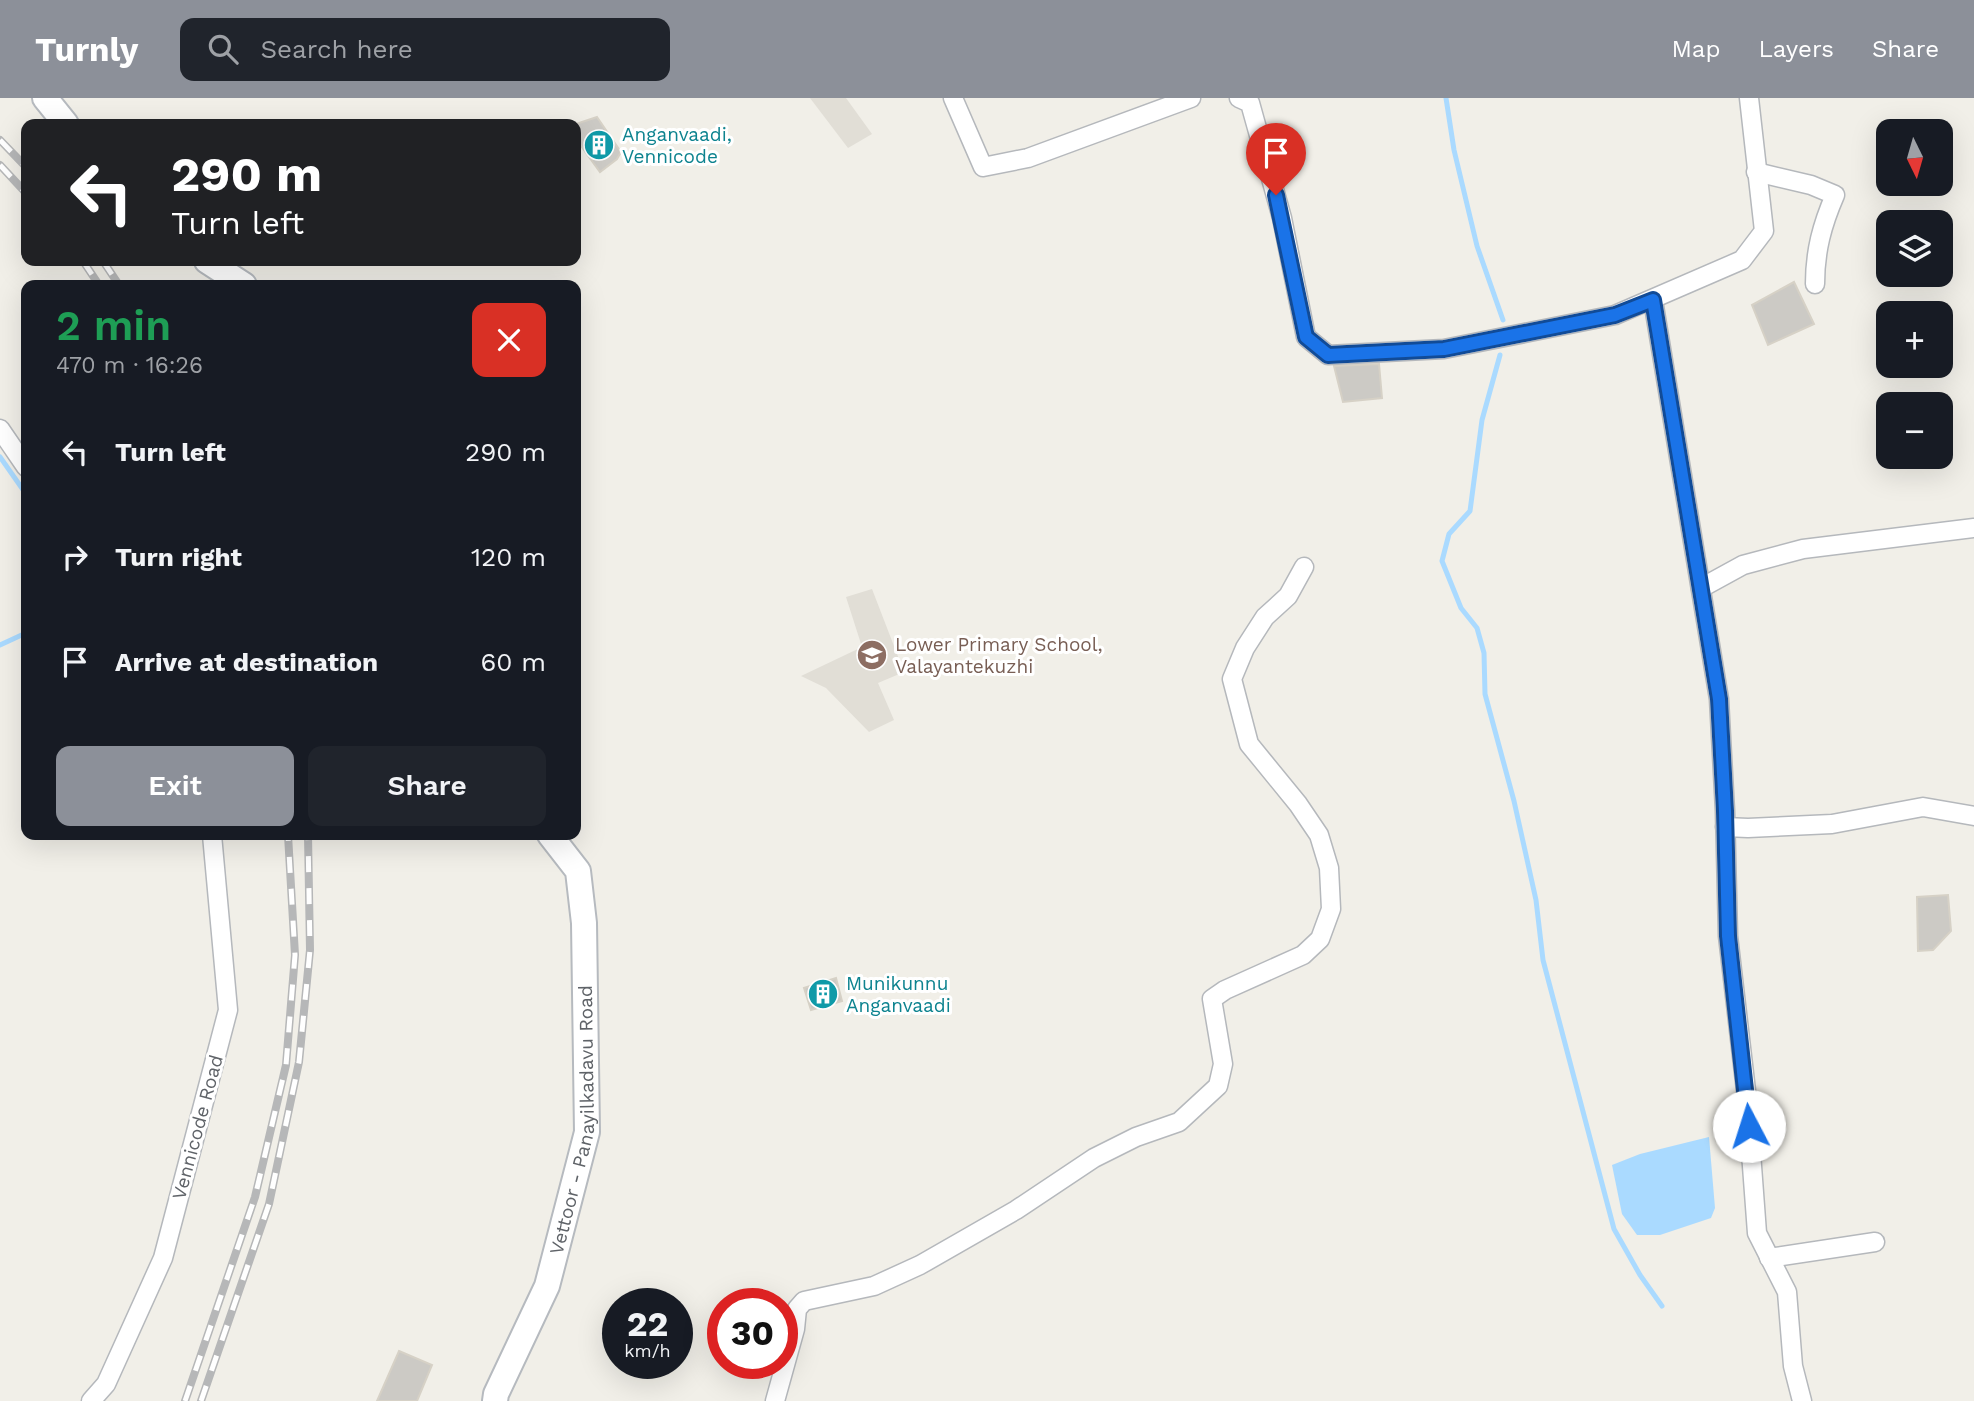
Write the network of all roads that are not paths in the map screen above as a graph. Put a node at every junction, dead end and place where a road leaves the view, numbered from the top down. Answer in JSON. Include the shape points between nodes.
{"nodes":[{"id":1,"x":45,"y":98,"type":"edge"},
{"id":2,"x":953,"y":98,"type":"edge"},
{"id":3,"x":1191,"y":98,"type":"edge"},
{"id":4,"x":1239,"y":98,"type":"edge"},
{"id":5,"x":1749,"y":98,"type":"edge"},
{"id":6,"x":62,"y":119,"type":"edge"},
{"id":7,"x":1756,"y":172,"type":"junction"},
{"id":8,"x":215,"y":266,"type":"edge"},
{"id":9,"x":236,"y":280,"type":"edge"},
{"id":10,"x":1815,"y":284,"type":"dead end"},
{"id":11,"x":1653,"y":300,"type":"junction"},
{"id":12,"x":0,"y":429,"type":"edge"},
{"id":13,"x":21,"y":460,"type":"edge"},
{"id":14,"x":1974,"y":528,"type":"edge"},
{"id":15,"x":1304,"y":567,"type":"dead end"},
{"id":16,"x":1701,"y":588,"type":"junction"},
{"id":17,"x":1974,"y":816,"type":"edge"},
{"id":18,"x":1726,"y":827,"type":"junction"},
{"id":19,"x":212,"y":840,"type":"edge"},
{"id":20,"x":554,"y":840,"type":"edge"},
{"id":21,"x":1875,"y":1242,"type":"dead end"},
{"id":22,"x":1769,"y":1258,"type":"junction"},
{"id":23,"x":91,"y":1401,"type":"edge"},
{"id":24,"x":495,"y":1401,"type":"edge"},
{"id":25,"x":775,"y":1401,"type":"edge"},
{"id":26,"x":1802,"y":1401,"type":"edge"}],
"edges":[{"from":1,"to":6,"type":"main road"},
{"from":2,"to":3,"type":"street","via":[[983,167],[1028,158]]},
{"from":4,"to":11,"type":"street","via":[[1250,103],[1254,116],[1282,218],[1306,337],[1328,355],[1444,349],[1615,315]]},
{"from":5,"to":7,"type":"street"},
{"from":7,"to":10,"type":"street","via":[[1835,195],[1821,230]]},
{"from":7,"to":11,"type":"street","via":[[1764,231],[1742,260]]},
{"from":8,"to":9,"type":"main road"},
{"from":11,"to":16,"type":"street"},
{"from":12,"to":13,"type":"street"},
{"from":14,"to":16,"type":"street","via":[[1803,549],[1744,565]]},
{"from":15,"to":25,"type":"street","via":[[1288,596],[1265,617],[1245,648],[1232,679],[1250,744],[1319,835],[1329,868],[1331,909],[1320,939],[1303,955],[1212,999],[1223,1064],[1218,1086],[1179,1122],[1094,1158],[1004,1218],[920,1265],[874,1286],[804,1301],[797,1310]]},
{"from":16,"to":18,"type":"street","via":[[1719,699]]},
{"from":17,"to":18,"type":"street","via":[[1923,807],[1832,824]]},
{"from":18,"to":22,"type":"street","via":[[1728,936],[1757,1233]]},
{"from":19,"to":23,"type":"street","name":"Vennicode Road","via":[[228,1010],[163,1258],[106,1384]]},
{"from":20,"to":24,"type":"main road","name":"Vettoor - Panayilkadavu Road","via":[[579,871],[587,1132],[547,1286]]},
{"from":21,"to":22,"type":"street"},
{"from":22,"to":26,"type":"street","via":[[1787,1292],[1793,1366]]}]}
